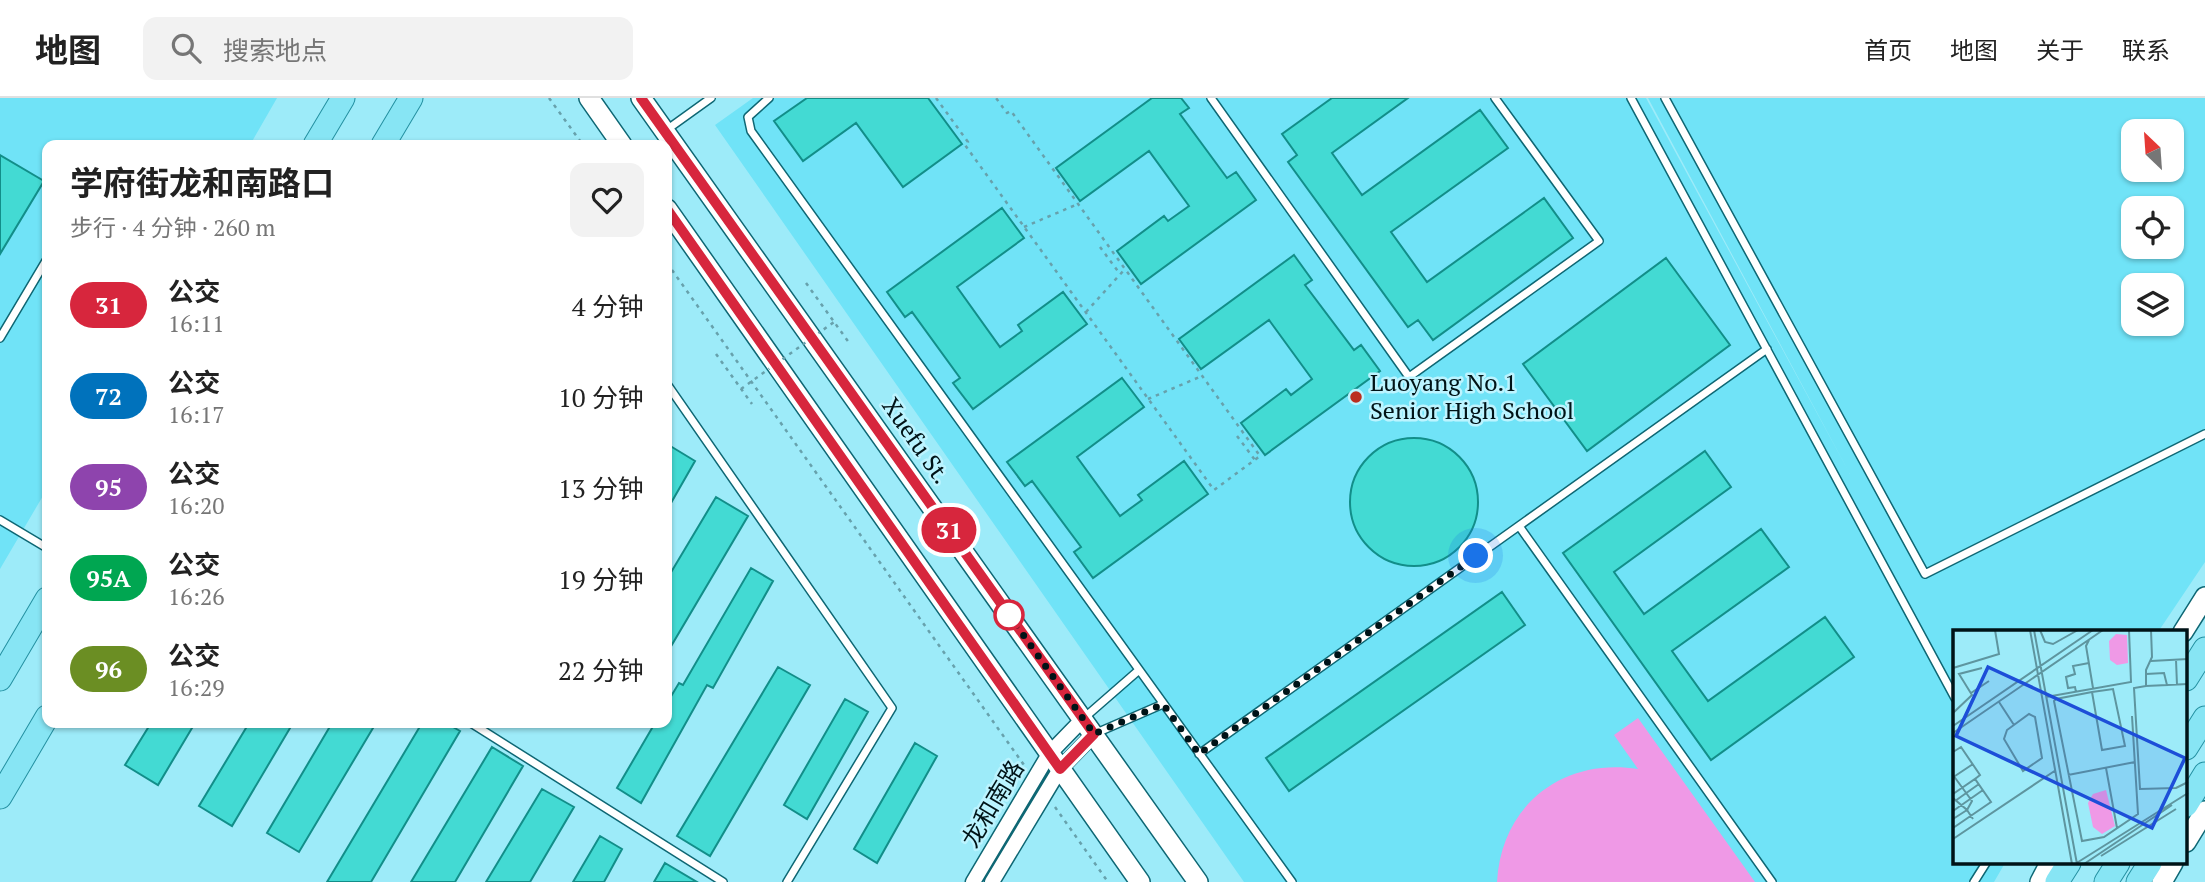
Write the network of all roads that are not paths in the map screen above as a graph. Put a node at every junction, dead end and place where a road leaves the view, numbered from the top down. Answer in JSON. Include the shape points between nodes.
{"nodes":[{"id":1,"x":343,"y":98,"type":"edge"},
{"id":2,"x":411,"y":98,"type":"edge"},
{"id":3,"x":589,"y":98,"type":"edge"},
{"id":4,"x":641,"y":98,"type":"edge"},
{"id":5,"x":712,"y":98,"type":"edge"},
{"id":6,"x":769,"y":98,"type":"edge"},
{"id":7,"x":1210,"y":98,"type":"edge"},
{"id":8,"x":1495,"y":98,"type":"edge"},
{"id":9,"x":1631,"y":98,"type":"edge"},
{"id":10,"x":1665,"y":98,"type":"edge"},
{"id":11,"x":665,"y":131,"type":"junction"},
{"id":12,"x":318,"y":140,"type":"edge"},
{"id":13,"x":386,"y":140,"type":"edge"},
{"id":14,"x":618,"y":140,"type":"edge"},
{"id":15,"x":671,"y":140,"type":"edge"},
{"id":16,"x":672,"y":141,"type":"edge"},
{"id":17,"x":672,"y":216,"type":"edge"},
{"id":18,"x":42,"y":267,"type":"edge"},
{"id":19,"x":0,"y":338,"type":"edge"},
{"id":20,"x":1767,"y":349,"type":"junction"},
{"id":21,"x":672,"y":391,"type":"edge"},
{"id":22,"x":2205,"y":434,"type":"edge"},
{"id":23,"x":0,"y":520,"type":"edge"},
{"id":24,"x":1519,"y":526,"type":"junction"},
{"id":25,"x":42,"y":545,"type":"edge"},
{"id":26,"x":2205,"y":597,"type":"edge"},
{"id":27,"x":42,"y":608,"type":"edge"},
{"id":28,"x":2184,"y":630,"type":"edge"},
{"id":29,"x":2205,"y":649,"type":"edge"},
{"id":30,"x":1139,"y":670,"type":"junction"},
{"id":31,"x":2188,"y":676,"type":"edge"},
{"id":32,"x":0,"y":679,"type":"edge"},
{"id":33,"x":1953,"y":694,"type":"edge"},
{"id":34,"x":1163,"y":704,"type":"junction"},
{"id":35,"x":2205,"y":718,"type":"edge"},
{"id":36,"x":42,"y":726,"type":"edge"},
{"id":37,"x":1088,"y":727,"type":"junction"},
{"id":38,"x":479,"y":728,"type":"edge"},
{"id":39,"x":2188,"y":745,"type":"edge"},
{"id":40,"x":1199,"y":754,"type":"junction"},
{"id":41,"x":1054,"y":762,"type":"junction"},
{"id":42,"x":2205,"y":774,"type":"edge"},
{"id":43,"x":0,"y":797,"type":"edge"},
{"id":44,"x":2188,"y":803,"type":"edge"},
{"id":45,"x":2205,"y":811,"type":"edge"},
{"id":46,"x":2188,"y":839,"type":"edge"},
{"id":47,"x":1985,"y":864,"type":"edge"},
{"id":48,"x":2049,"y":864,"type":"edge"},
{"id":49,"x":2068,"y":864,"type":"edge"},
{"id":50,"x":2117,"y":864,"type":"edge"},
{"id":51,"x":2149,"y":864,"type":"edge"},
{"id":52,"x":2173,"y":864,"type":"edge"},
{"id":53,"x":723,"y":882,"type":"edge"},
{"id":54,"x":787,"y":882,"type":"edge"},
{"id":55,"x":973,"y":882,"type":"edge"},
{"id":56,"x":992,"y":882,"type":"edge"},
{"id":57,"x":1140,"y":882,"type":"edge"},
{"id":58,"x":1198,"y":882,"type":"edge"},
{"id":59,"x":1292,"y":882,"type":"edge"},
{"id":60,"x":1772,"y":882,"type":"edge"},
{"id":61,"x":1974,"y":882,"type":"edge"},
{"id":62,"x":2040,"y":882,"type":"edge"},
{"id":63,"x":2057,"y":882,"type":"edge"},
{"id":64,"x":2106,"y":882,"type":"edge"},
{"id":65,"x":2138,"y":882,"type":"edge"},
{"id":66,"x":2162,"y":882,"type":"edge"}],
"edges":[{"from":1,"to":12,"type":"main road"},
{"from":2,"to":13,"type":"main road"},
{"from":3,"to":14,"type":"main road"},
{"from":4,"to":11,"type":"main road","name":"Xuefu St."},
{"from":5,"to":11,"type":"lane"},
{"from":6,"to":30,"type":"lane","via":[[748,117],[751,131]]},
{"from":7,"to":8,"type":"lane","via":[[1409,377],[1599,241]]},
{"from":9,"to":20,"type":"lane"},
{"from":10,"to":22,"type":"lane","via":[[1925,575]]},
{"from":11,"to":15,"type":"main road","name":"Xuefu St."},
{"from":16,"to":37,"type":"main road","name":"Xuefu St."},
{"from":17,"to":41,"type":"main road"},
{"from":18,"to":19,"type":"lane"},
{"from":20,"to":24,"type":"lane"},
{"from":20,"to":33,"type":"lane"},
{"from":21,"to":54,"type":"lane","via":[[892,708]]},
{"from":23,"to":25,"type":"lane"},
{"from":24,"to":40,"type":"lane"},
{"from":24,"to":60,"type":"lane"},
{"from":26,"to":28,"type":"main road"},
{"from":27,"to":32,"type":"main road"},
{"from":29,"to":31,"type":"main road"},
{"from":30,"to":34,"type":"lane"},
{"from":30,"to":37,"type":"lane"},
{"from":34,"to":37,"type":"lane"},
{"from":34,"to":40,"type":"lane"},
{"from":35,"to":39,"type":"main road"},
{"from":36,"to":43,"type":"main road"},
{"from":37,"to":41,"type":"street","name":"龙和南路"},
{"from":37,"to":58,"type":"main road","name":"Xuefu St."},
{"from":38,"to":53,"type":"lane"},
{"from":40,"to":59,"type":"lane"},
{"from":41,"to":55,"type":"street","name":"龙和南路","via":[[1035,779]]},
{"from":41,"to":56,"type":"street","name":"龙和南路","via":[[1045,794]]},
{"from":41,"to":57,"type":"main road"},
{"from":42,"to":44,"type":"main road"},
{"from":45,"to":46,"type":"main road"},
{"from":47,"to":61,"type":"lane"},
{"from":48,"to":62,"type":"main road"},
{"from":49,"to":63,"type":"main road"},
{"from":50,"to":64,"type":"main road"},
{"from":51,"to":65,"type":"main road"},
{"from":52,"to":66,"type":"main road"}]}
